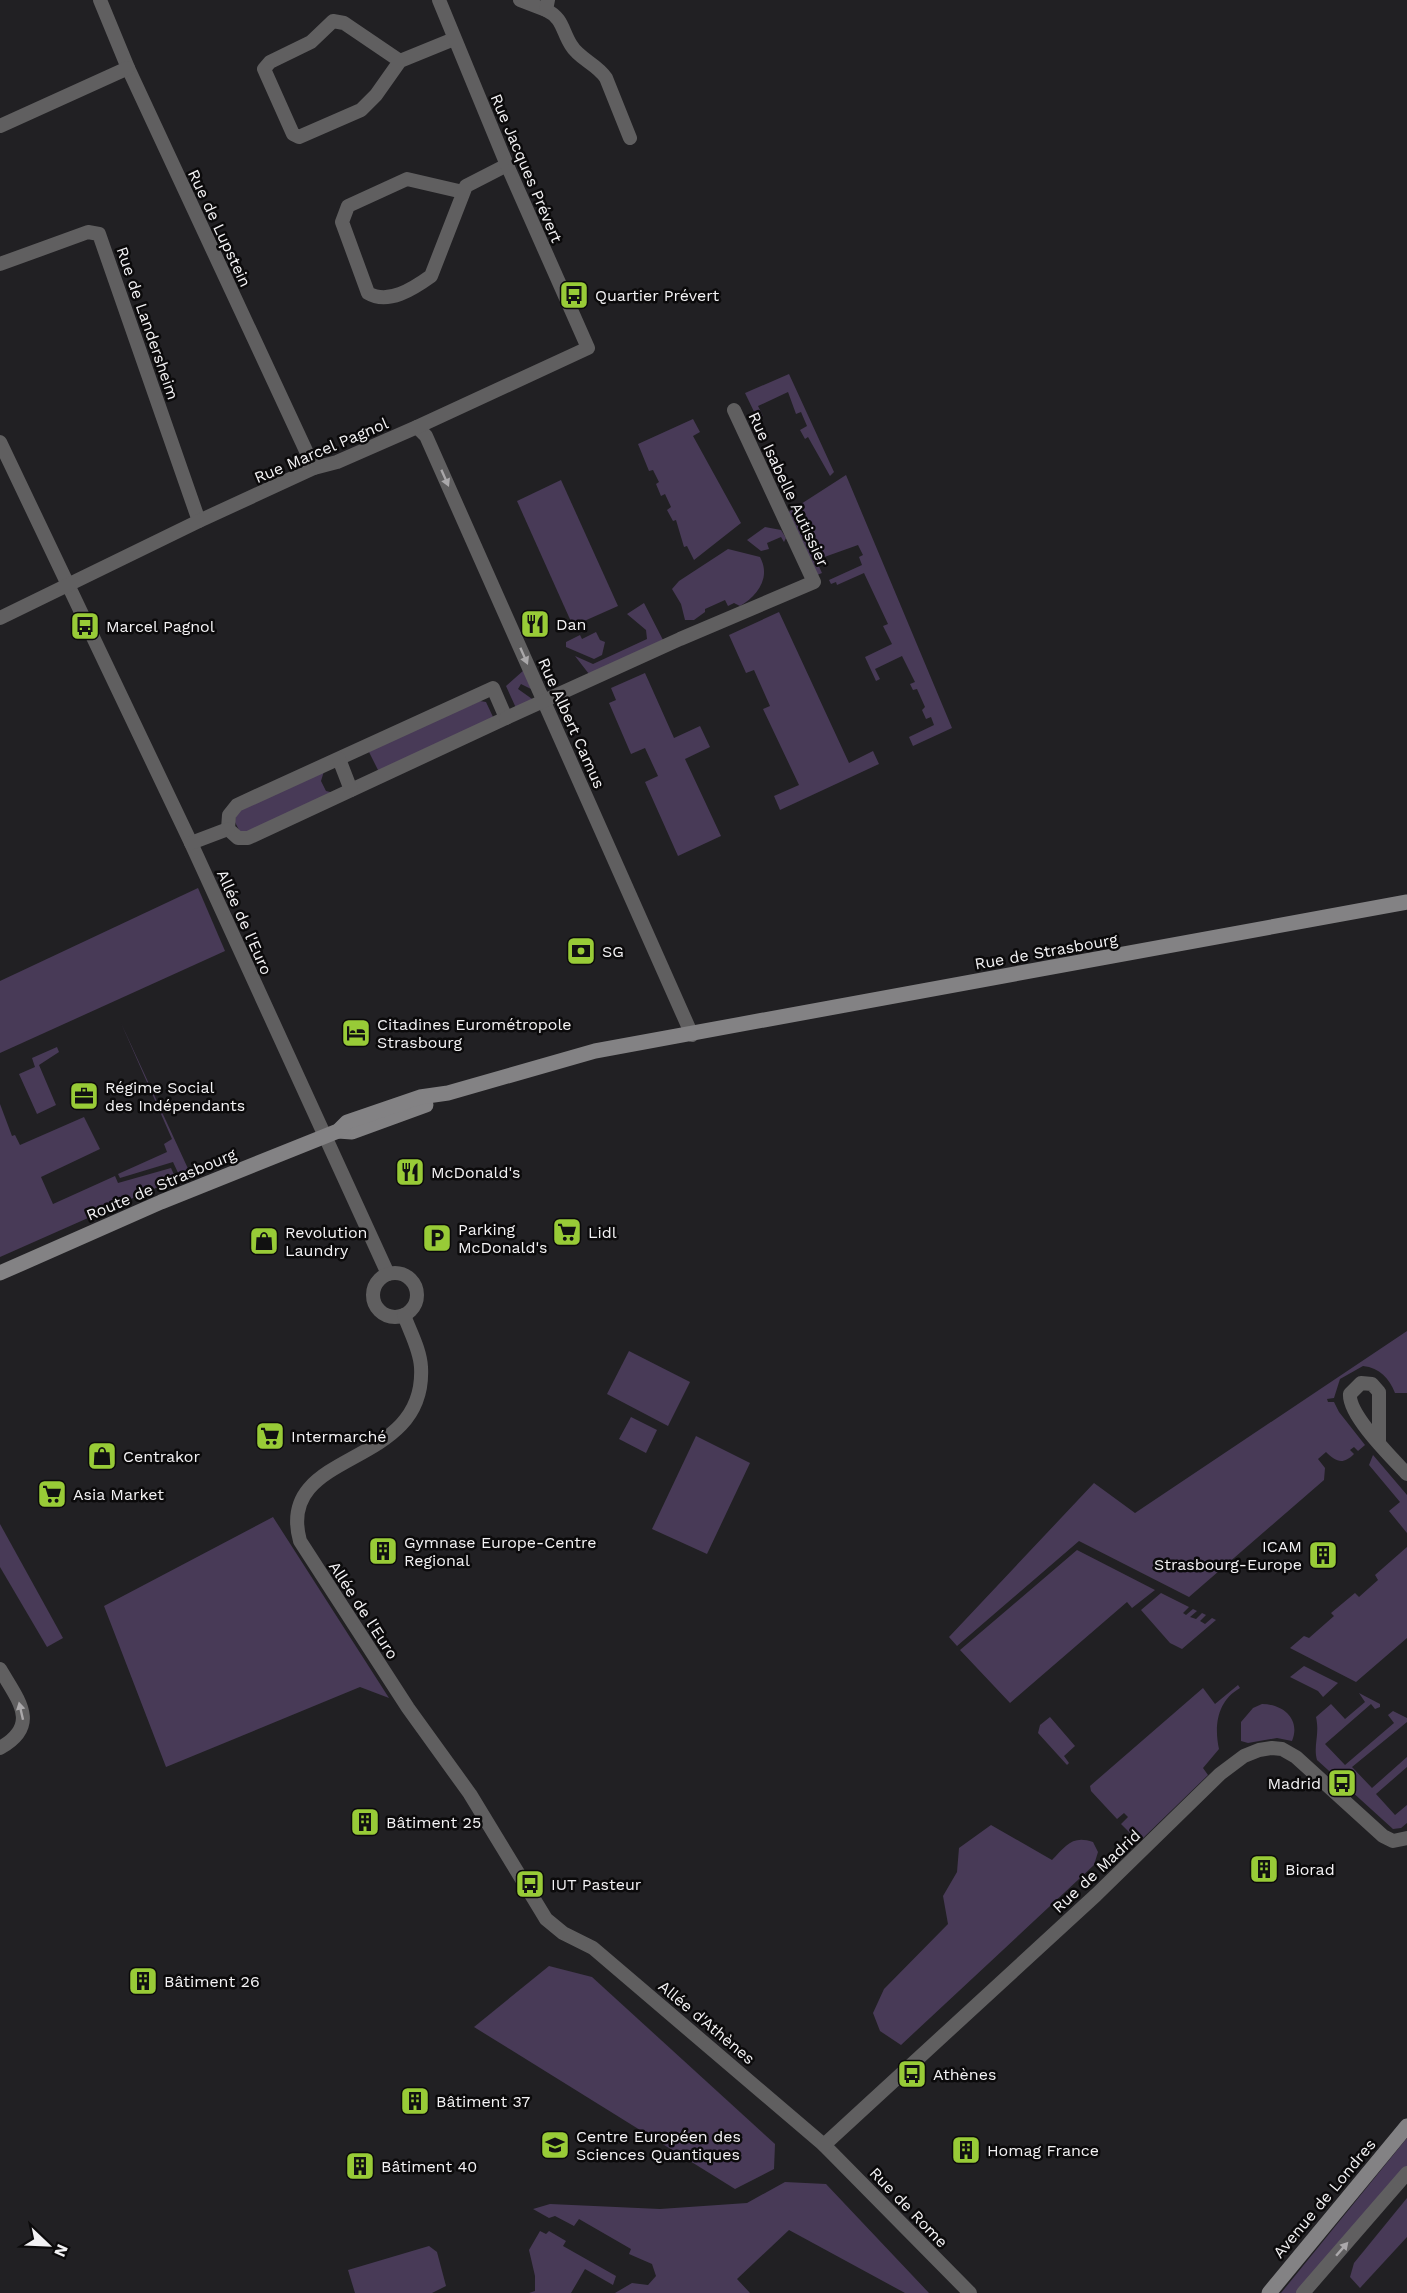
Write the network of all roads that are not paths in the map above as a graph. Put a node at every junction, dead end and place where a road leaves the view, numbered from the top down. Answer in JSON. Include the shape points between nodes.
{"nodes":[{"id":1,"x":100,"y":0,"type":"edge"},
{"id":2,"x":439,"y":0,"type":"edge"},
{"id":3,"x":520,"y":0,"type":"edge"},
{"id":4,"x":547,"y":5,"type":"edge"},
{"id":5,"x":454,"y":39,"type":"junction"},
{"id":6,"x":400,"y":61,"type":"junction"},
{"id":7,"x":128,"y":68,"type":"junction"},
{"id":8,"x":0,"y":126,"type":"edge"},
{"id":9,"x":630,"y":138,"type":"dead end"},
{"id":10,"x":507,"y":165,"type":"junction"},
{"id":11,"x":462,"y":192,"type":"junction"},
{"id":12,"x":0,"y":264,"type":"edge"},
{"id":13,"x":588,"y":348,"type":"joint"},
{"id":14,"x":734,"y":410,"type":"dead end"},
{"id":15,"x":417,"y":427,"type":"junction"},
{"id":16,"x":0,"y":442,"type":"edge"},
{"id":17,"x":314,"y":468,"type":"junction"},
{"id":18,"x":199,"y":521,"type":"junction"},
{"id":19,"x":69,"y":585,"type":"junction"},
{"id":20,"x":0,"y":618,"type":"edge"},
{"id":21,"x":543,"y":700,"type":"junction"},
{"id":22,"x":506,"y":718,"type":"junction"},
{"id":23,"x":339,"y":759,"type":"junction"},
{"id":24,"x":351,"y":790,"type":"junction"},
{"id":25,"x":228,"y":829,"type":"junction"},
{"id":26,"x":191,"y":843,"type":"junction"},
{"id":27,"x":1407,"y":902,"type":"edge"},
{"id":28,"x":692,"y":1035,"type":"junction"},
{"id":29,"x":331,"y":1133,"type":"junction"},
{"id":30,"x":0,"y":1273,"type":"edge"},
{"id":31,"x":388,"y":1274,"type":"junction"},
{"id":32,"x":404,"y":1315,"type":"junction"},
{"id":33,"x":1379,"y":1442,"type":"dead end"},
{"id":34,"x":1407,"y":1474,"type":"edge"},
{"id":35,"x":0,"y":1669,"type":"edge"},
{"id":36,"x":0,"y":1748,"type":"edge"},
{"id":37,"x":1407,"y":1838,"type":"edge"},
{"id":38,"x":563,"y":1933,"type":"joint"},
{"id":39,"x":1407,"y":2126,"type":"edge"},
{"id":40,"x":824,"y":2145,"type":"junction"},
{"id":41,"x":1407,"y":2173,"type":"edge"},
{"id":42,"x":970,"y":2293,"type":"edge"},
{"id":43,"x":1269,"y":2293,"type":"edge"},
{"id":44,"x":1304,"y":2293,"type":"edge"}],
"edges":[{"from":1,"to":7,"type":"street","name":"Rue de Lupstein"},
{"from":2,"to":5,"type":"street","name":"Rue Jacques Prévert"},
{"from":3,"to":4,"type":"street"},
{"from":4,"to":9,"type":"street","via":[[559,18],[577,53],[601,70]]},
{"from":5,"to":6,"type":"street"},
{"from":5,"to":10,"type":"street","name":"Rue Jacques Prévert"},
{"from":6,"to":6,"type":"street","via":[[361,110],[299,137],[293,134],[264,69],[270,62],[305,47],[333,21],[344,23]]},
{"from":7,"to":8,"type":"street"},
{"from":7,"to":17,"type":"street","name":"Rue de Lupstein"},
{"from":10,"to":11,"type":"street","via":[[472,181]]},
{"from":10,"to":13,"type":"street","name":"Rue Jacques Prévert"},
{"from":11,"to":11,"type":"street","via":[[407,179],[348,206],[342,222],[368,293],[391,298],[431,276]]},
{"from":12,"to":18,"type":"street","name":"Rue de Landersheim","via":[[88,232],[99,234]]},
{"from":13,"to":15,"type":"street","name":"Rue Marcel Pagnol"},
{"from":14,"to":21,"type":"street","name":"Rue Isabelle Autissier","via":[[814,582]]},
{"from":15,"to":17,"type":"street","name":"Rue Marcel Pagnol"},
{"from":15,"to":21,"type":"street","name":"Rue Albert Camus","one_way":true,"via":[[426,436]]},
{"from":16,"to":19,"type":"street","name":"Allée de l'Euro"},
{"from":17,"to":18,"type":"street","name":"Rue Marcel Pagnol"},
{"from":18,"to":19,"type":"street","name":"Rue Marcel Pagnol"},
{"from":19,"to":20,"type":"street","name":"Rue Marcel Pagnol"},
{"from":19,"to":26,"type":"street","name":"Allée de l'Euro"},
{"from":21,"to":22,"type":"street"},
{"from":21,"to":28,"type":"street","name":"Rue Albert Camus"},
{"from":22,"to":23,"type":"street","via":[[493,688]]},
{"from":22,"to":24,"type":"street"},
{"from":23,"to":24,"type":"street"},
{"from":23,"to":25,"type":"street","via":[[237,805],[229,814]]},
{"from":24,"to":25,"type":"street","via":[[248,838],[238,838]]},
{"from":25,"to":26,"type":"street"},
{"from":26,"to":29,"type":"street","name":"Allée de l'Euro"},
{"from":27,"to":28,"type":"main road","name":"Rue de Strasbourg"},
{"from":28,"to":29,"type":"main road","name":"Route de Strasbourg","via":[[595,1051],[448,1093],[420,1097],[347,1122]]},
{"from":29,"to":30,"type":"main road","name":"Route de Strasbourg"},
{"from":29,"to":31,"type":"street","name":"Allée de l'Euro"},
{"from":31,"to":32,"type":"street","via":[[402,1274],[417,1289],[416,1302]]},
{"from":31,"to":32,"type":"street","via":[[373,1290],[375,1305],[391,1317]]},
{"from":32,"to":38,"type":"street","name":"Allée de l'Euro","via":[[421,1366],[419,1389],[410,1413],[380,1444],[312,1483],[298,1505],[296,1528],[313,1562],[408,1708],[470,1794],[537,1906]]},
{"from":33,"to":34,"type":"street"},
{"from":36,"to":35,"type":"street","one_way":true,"via":[[16,1738],[24,1718]]},
{"from":37,"to":40,"type":"street","name":"Rue de Madrid","via":[[1393,1841],[1383,1836],[1303,1763],[1282,1749],[1258,1750],[1244,1756],[1220,1774],[1104,1887]]},
{"from":38,"to":40,"type":"street","name":"Allée d'Athènes","via":[[593,1948]]},
{"from":39,"to":43,"type":"main road","name":"Avenue de Londres"},
{"from":40,"to":42,"type":"street","name":"Rue de Rome"},
{"from":44,"to":41,"type":"street","one_way":true}]}
